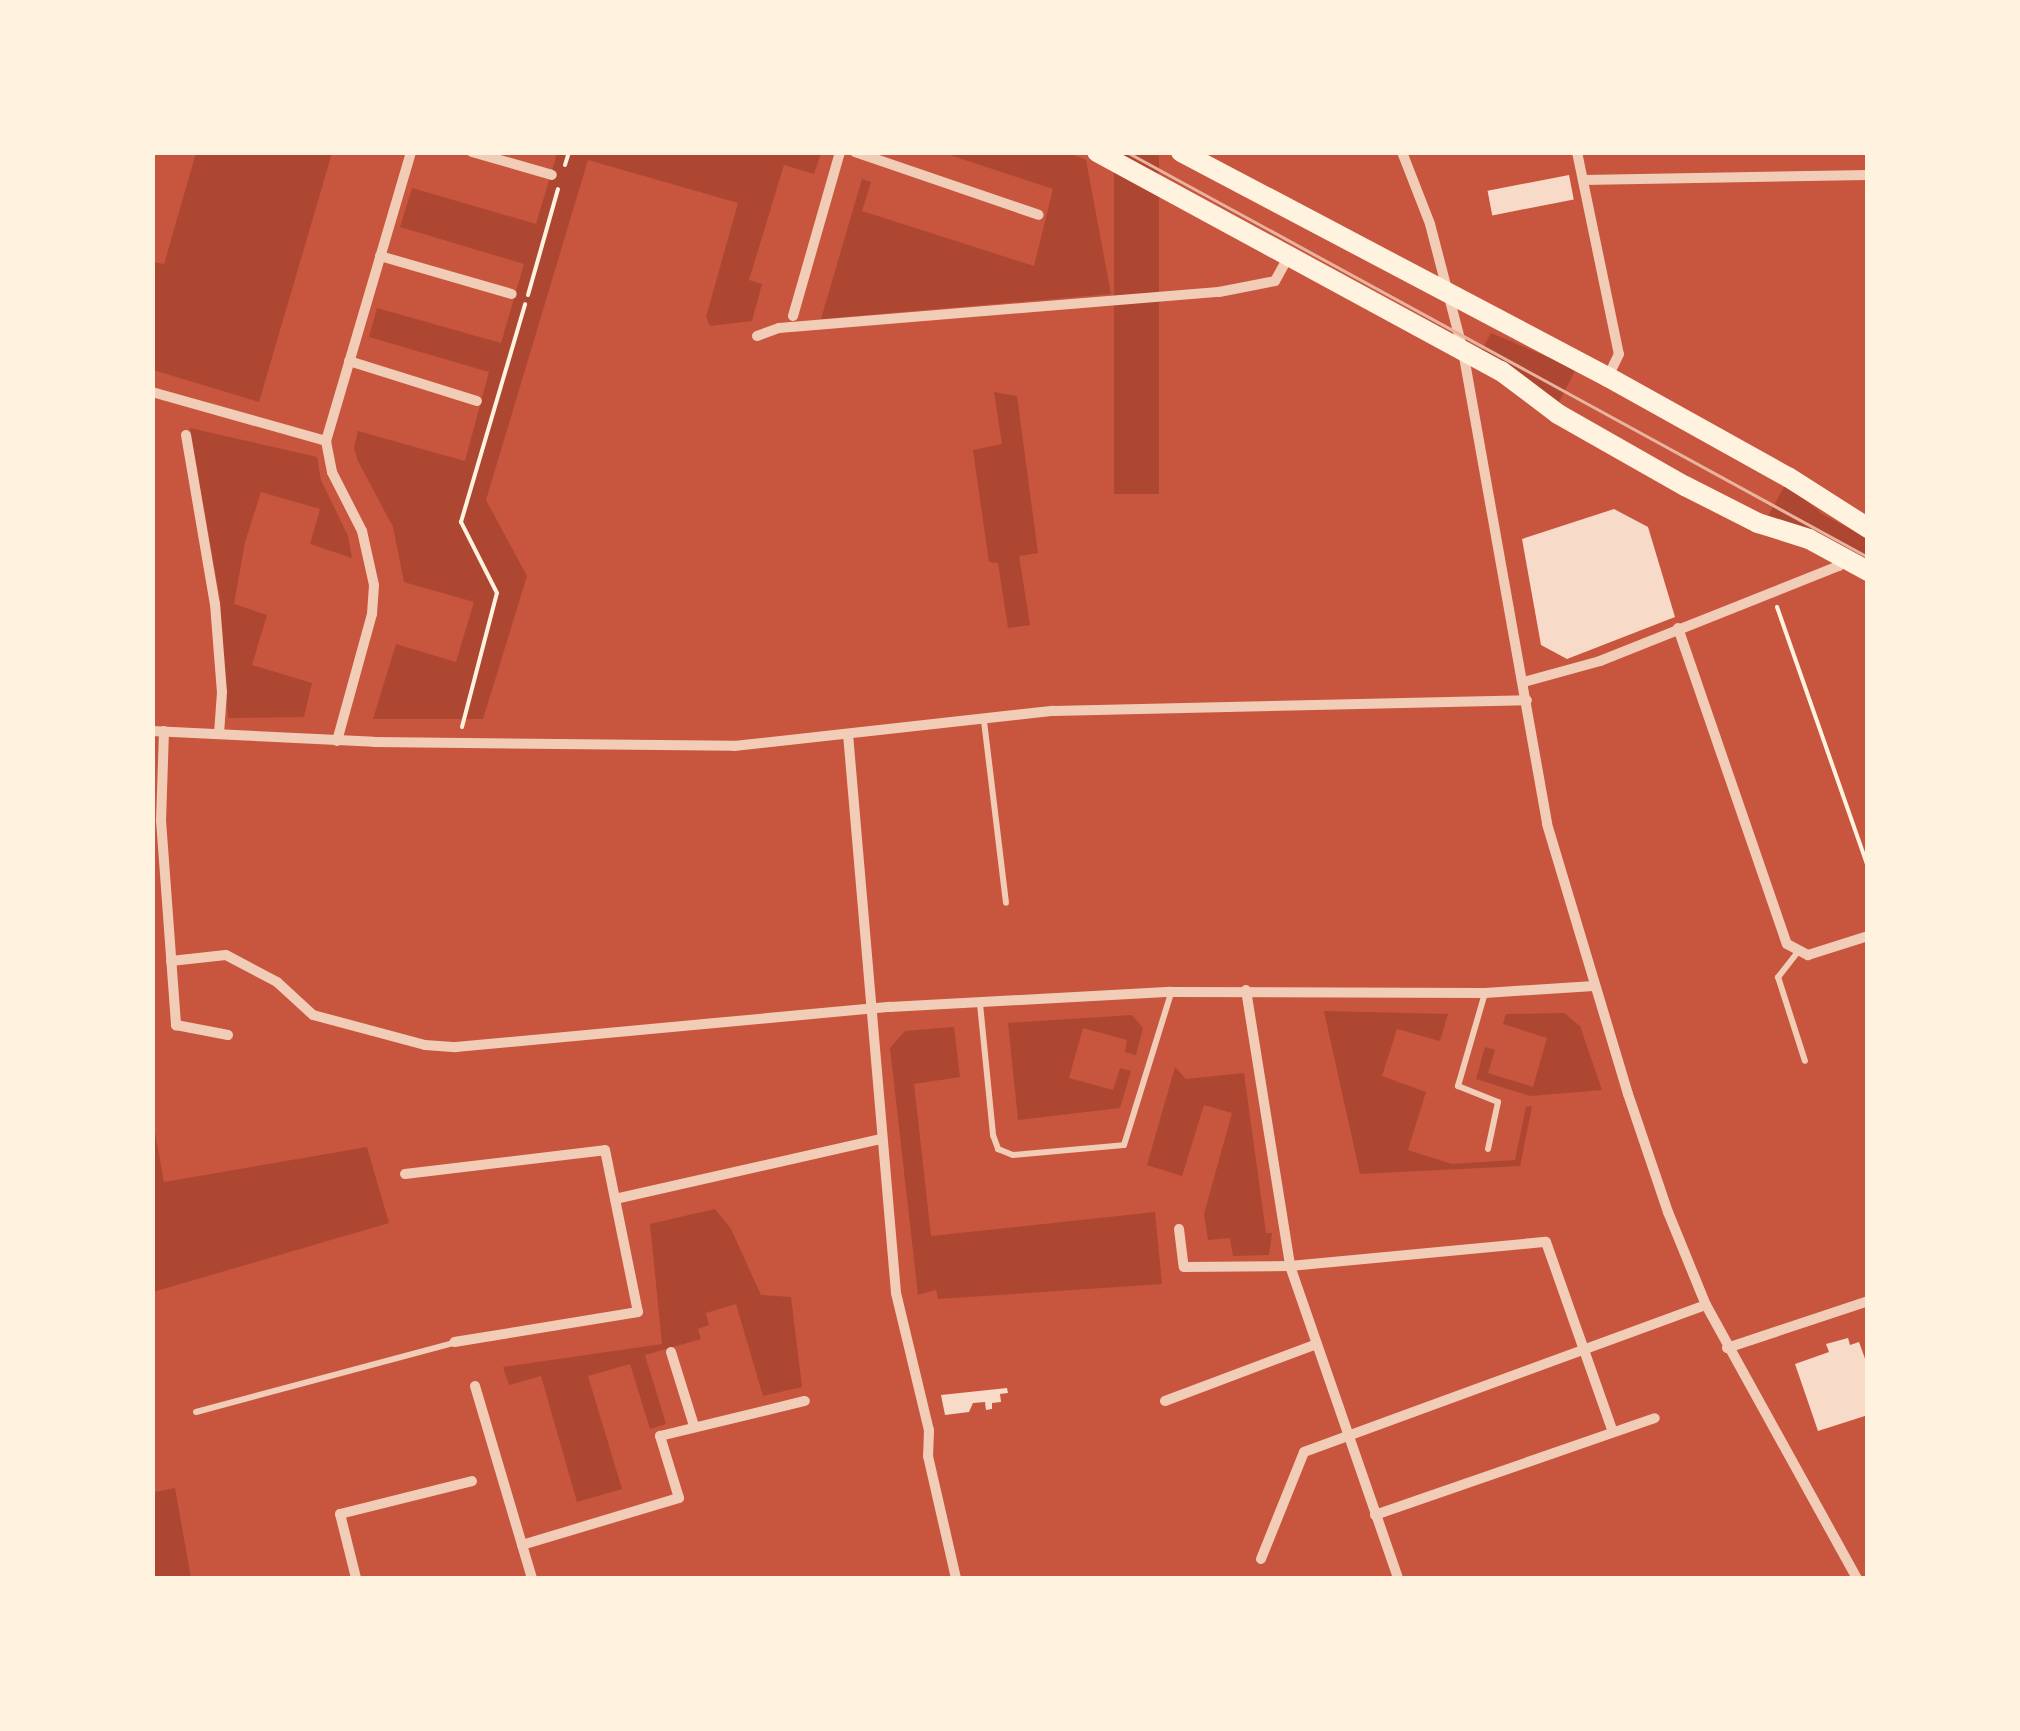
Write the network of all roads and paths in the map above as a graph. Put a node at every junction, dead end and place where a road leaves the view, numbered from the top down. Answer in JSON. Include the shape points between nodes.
{"nodes":[{"id":1,"x":411,"y":152,"type":"edge"},
{"id":2,"x":472,"y":152,"type":"edge"},
{"id":3,"x":569,"y":152,"type":"edge"},
{"id":4,"x":840,"y":152,"type":"edge"},
{"id":5,"x":855,"y":152,"type":"edge"},
{"id":6,"x":1097,"y":152,"type":"edge"},
{"id":7,"x":1181,"y":152,"type":"edge"},
{"id":8,"x":1402,"y":152,"type":"edge"},
{"id":9,"x":1576,"y":152,"type":"edge"},
{"id":10,"x":1868,"y":174,"type":"edge"},
{"id":11,"x":552,"y":175,"type":"dead end"},
{"id":12,"x":1583,"y":180,"type":"junction"},
{"id":13,"x":1038,"y":215,"type":"dead end"},
{"id":14,"x":380,"y":256,"type":"junction"},
{"id":15,"x":1288,"y":258,"type":"junction"},
{"id":16,"x":512,"y":294,"type":"dead end"},
{"id":17,"x":1450,"y":295,"type":"junction"},
{"id":18,"x":793,"y":316,"type":"dead end"},
{"id":19,"x":757,"y":336,"type":"dead end"},
{"id":20,"x":1463,"y":351,"type":"junction"},
{"id":21,"x":348,"y":360,"type":"junction"},
{"id":22,"x":1608,"y":377,"type":"junction"},
{"id":23,"x":152,"y":392,"type":"edge"},
{"id":24,"x":477,"y":401,"type":"dead end"},
{"id":25,"x":186,"y":435,"type":"dead end"},
{"id":26,"x":326,"y":441,"type":"junction"},
{"id":27,"x":1868,"y":528,"type":"edge"},
{"id":28,"x":1845,"y":558,"type":"junction"},
{"id":29,"x":1868,"y":571,"type":"edge"},
{"id":30,"x":1772,"y":593,"type":"junction"},
{"id":31,"x":1678,"y":628,"type":"junction"},
{"id":32,"x":1524,"y":682,"type":"junction"},
{"id":33,"x":1527,"y":700,"type":"junction"},
{"id":34,"x":984,"y":721,"type":"junction"},
{"id":35,"x":158,"y":731,"type":"edge"},
{"id":36,"x":219,"y":734,"type":"junction"},
{"id":37,"x":848,"y":734,"type":"junction"},
{"id":38,"x":336,"y":741,"type":"junction"},
{"id":39,"x":464,"y":741,"type":"junction"},
{"id":40,"x":1868,"y":866,"type":"edge"},
{"id":41,"x":1006,"y":903,"type":"dead end"},
{"id":42,"x":1868,"y":936,"type":"edge"},
{"id":43,"x":1797,"y":952,"type":"junction"},
{"id":44,"x":171,"y":961,"type":"junction"},
{"id":45,"x":1594,"y":986,"type":"junction"},
{"id":46,"x":1246,"y":990,"type":"junction"},
{"id":47,"x":1171,"y":992,"type":"junction"},
{"id":48,"x":1485,"y":994,"type":"junction"},
{"id":49,"x":980,"y":1004,"type":"junction"},
{"id":50,"x":869,"y":1010,"type":"junction"},
{"id":51,"x":228,"y":1035,"type":"dead end"},
{"id":52,"x":1805,"y":1060,"type":"dead end"},
{"id":53,"x":880,"y":1140,"type":"junction"},
{"id":54,"x":1488,"y":1149,"type":"dead end"},
{"id":55,"x":405,"y":1174,"type":"dead end"},
{"id":56,"x":614,"y":1199,"type":"junction"},
{"id":57,"x":1179,"y":1228,"type":"dead end"},
{"id":58,"x":1290,"y":1266,"type":"junction"},
{"id":59,"x":1868,"y":1301,"type":"edge"},
{"id":60,"x":1706,"y":1305,"type":"junction"},
{"id":61,"x":454,"y":1342,"type":"joint"},
{"id":62,"x":1314,"y":1345,"type":"junction"},
{"id":63,"x":1727,"y":1348,"type":"junction"},
{"id":64,"x":1585,"y":1349,"type":"junction"},
{"id":65,"x":671,"y":1352,"type":"dead end"},
{"id":66,"x":475,"y":1386,"type":"dead end"},
{"id":67,"x":805,"y":1400,"type":"dead end"},
{"id":68,"x":1165,"y":1401,"type":"dead end"},
{"id":69,"x":196,"y":1412,"type":"dead end"},
{"id":70,"x":1654,"y":1418,"type":"dead end"},
{"id":71,"x":694,"y":1426,"type":"junction"},
{"id":72,"x":1613,"y":1432,"type":"junction"},
{"id":73,"x":1346,"y":1435,"type":"junction"},
{"id":74,"x":472,"y":1481,"type":"dead end"},
{"id":75,"x":1375,"y":1514,"type":"junction"},
{"id":76,"x":522,"y":1546,"type":"junction"},
{"id":77,"x":1262,"y":1558,"type":"dead end"},
{"id":78,"x":356,"y":1578,"type":"edge"},
{"id":79,"x":532,"y":1578,"type":"edge"},
{"id":80,"x":956,"y":1578,"type":"edge"},
{"id":81,"x":1398,"y":1578,"type":"edge"},
{"id":82,"x":1856,"y":1578,"type":"edge"}],
"edges":[{"from":1,"to":14,"type":"street"},
{"from":2,"to":11,"type":"street"},
{"from":3,"to":39,"type":"path","via":[[461,522],[498,593],[461,721]]},
{"from":4,"to":18,"type":"street"},
{"from":5,"to":13,"type":"street"},
{"from":6,"to":15,"type":"main road"},
{"from":7,"to":17,"type":"main road"},
{"from":8,"to":17,"type":"street"},
{"from":9,"to":12,"type":"street"},
{"from":10,"to":12,"type":"street"},
{"from":12,"to":22,"type":"street","via":[[1619,354]]},
{"from":14,"to":16,"type":"street"},
{"from":14,"to":21,"type":"street"},
{"from":15,"to":19,"type":"street","via":[[1275,281],[1219,292],[780,328]]},
{"from":15,"to":20,"type":"main road"},
{"from":17,"to":20,"type":"street"},
{"from":17,"to":22,"type":"main road"},
{"from":20,"to":28,"type":"main road","via":[[1685,486]]},
{"from":20,"to":32,"type":"street"},
{"from":21,"to":24,"type":"street"},
{"from":21,"to":26,"type":"street"},
{"from":22,"to":27,"type":"main road"},
{"from":23,"to":26,"type":"street"},
{"from":25,"to":36,"type":"street","via":[[214,604]]},
{"from":26,"to":38,"type":"street","via":[[332,472],[362,531],[374,584],[372,614]]},
{"from":28,"to":29,"type":"main road"},
{"from":28,"to":30,"type":"street"},
{"from":30,"to":31,"type":"street"},
{"from":30,"to":40,"type":"path"},
{"from":31,"to":32,"type":"street","via":[[1600,661]]},
{"from":31,"to":43,"type":"street","via":[[1787,944]]},
{"from":32,"to":33,"type":"street"},
{"from":33,"to":34,"type":"street","via":[[1071,710]]},
{"from":33,"to":45,"type":"street","via":[[1547,824]]},
{"from":34,"to":37,"type":"street"},
{"from":34,"to":41,"type":"lane"},
{"from":35,"to":36,"type":"street"},
{"from":35,"to":44,"type":"street"},
{"from":36,"to":38,"type":"street"},
{"from":37,"to":39,"type":"street","via":[[734,746]]},
{"from":37,"to":50,"type":"street"},
{"from":38,"to":39,"type":"street"},
{"from":42,"to":43,"type":"street","via":[[1808,955]]},
{"from":43,"to":52,"type":"lane","via":[[1778,976]]},
{"from":44,"to":50,"type":"street","via":[[226,954],[277,982],[314,1015],[425,1045]]},
{"from":44,"to":51,"type":"street","via":[[176,1025]]},
{"from":45,"to":48,"type":"street"},
{"from":45,"to":60,"type":"street","via":[[1668,1212]]},
{"from":46,"to":47,"type":"street"},
{"from":46,"to":48,"type":"street"},
{"from":46,"to":58,"type":"street"},
{"from":47,"to":49,"type":"street"},
{"from":47,"to":49,"type":"lane","via":[[1124,1145],[1013,1155],[998,1149],[993,1135]]},
{"from":48,"to":54,"type":"lane","via":[[1458,1086],[1498,1102]]},
{"from":49,"to":50,"type":"street"},
{"from":50,"to":53,"type":"street"},
{"from":53,"to":56,"type":"street"},
{"from":53,"to":80,"type":"street","via":[[896,1293]]},
{"from":55,"to":56,"type":"street","via":[[605,1150]]},
{"from":56,"to":61,"type":"street","via":[[638,1312]]},
{"from":57,"to":58,"type":"street","via":[[1184,1267]]},
{"from":58,"to":62,"type":"street"},
{"from":58,"to":64,"type":"street","via":[[1546,1242]]},
{"from":59,"to":63,"type":"street"},
{"from":60,"to":63,"type":"street"},
{"from":60,"to":64,"type":"street"},
{"from":61,"to":69,"type":"lane"},
{"from":62,"to":68,"type":"street"},
{"from":62,"to":73,"type":"street"},
{"from":63,"to":82,"type":"street"},
{"from":64,"to":72,"type":"street"},
{"from":64,"to":73,"type":"street"},
{"from":65,"to":71,"type":"street"},
{"from":66,"to":76,"type":"street"},
{"from":67,"to":71,"type":"street"},
{"from":70,"to":72,"type":"street"},
{"from":71,"to":76,"type":"street","via":[[660,1436],[679,1498]]},
{"from":72,"to":75,"type":"street"},
{"from":73,"to":75,"type":"street"},
{"from":73,"to":77,"type":"street","via":[[1304,1452]]},
{"from":74,"to":78,"type":"street","via":[[340,1514]]},
{"from":75,"to":81,"type":"street"},
{"from":76,"to":79,"type":"street"}]}
